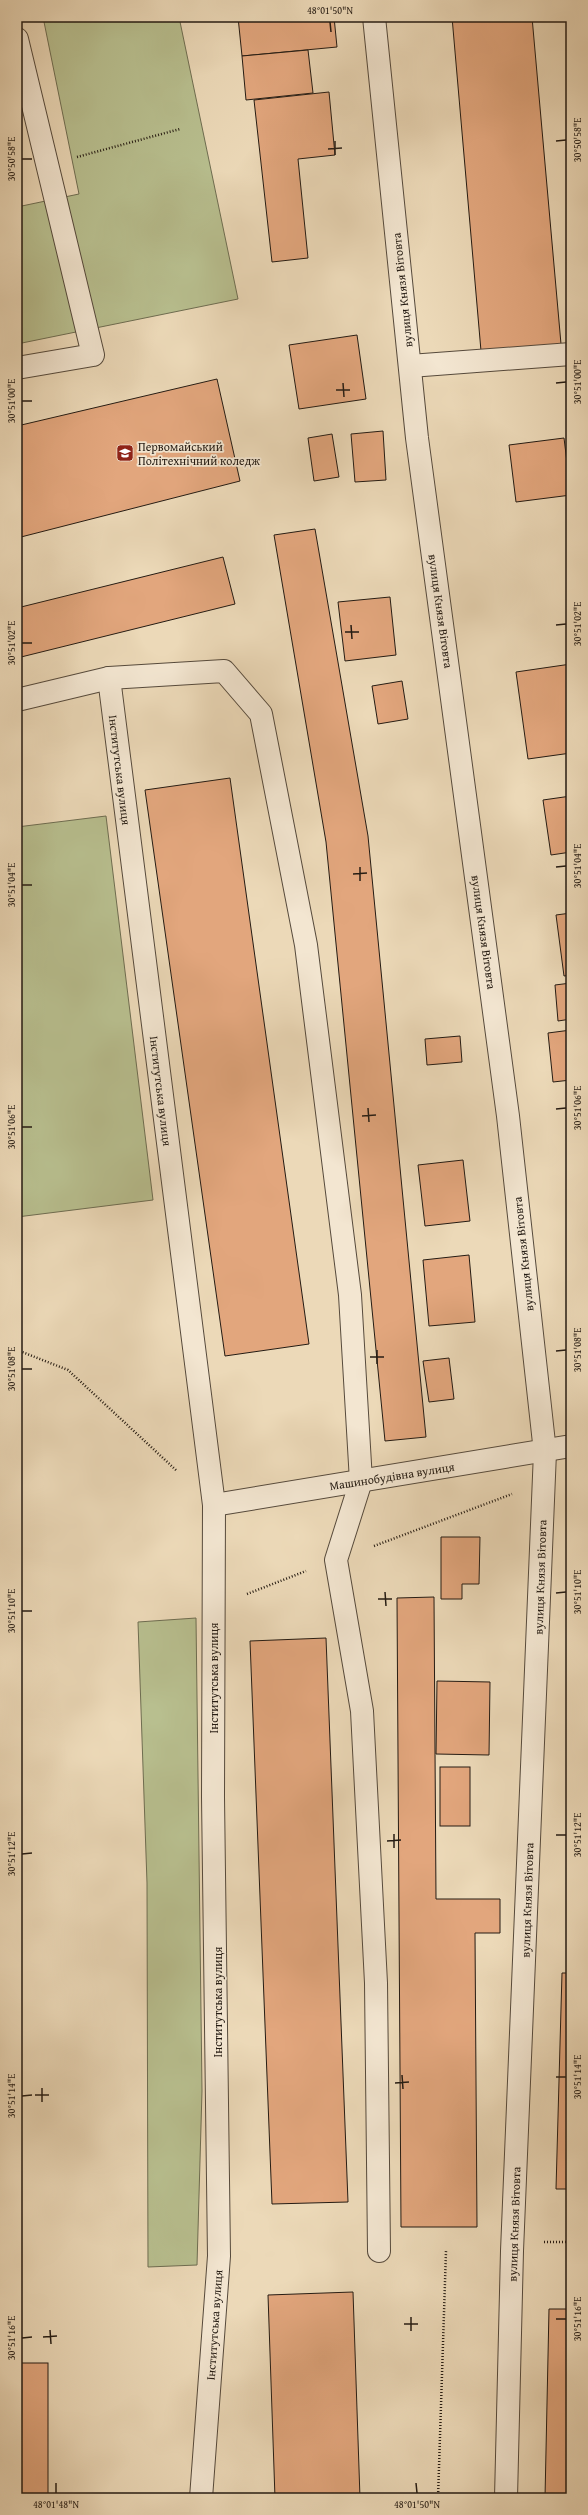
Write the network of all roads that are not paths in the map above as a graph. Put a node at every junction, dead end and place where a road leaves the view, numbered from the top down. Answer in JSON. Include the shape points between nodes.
{"nodes":[{"id":1,"x":374,"y":17,"type":"edge"},
{"id":2,"x":17,"y":39,"type":"edge"},
{"id":3,"x":571,"y":354,"type":"edge"},
{"id":4,"x":410,"y":366,"type":"junction"},
{"id":5,"x":17,"y":368,"type":"edge"},
{"id":6,"x":109,"y":678,"type":"junction"},
{"id":7,"x":17,"y":700,"type":"edge"},
{"id":8,"x":571,"y":1446,"type":"edge"},
{"id":9,"x":545,"y":1452,"type":"junction"},
{"id":10,"x":361,"y":1481,"type":"junction"},
{"id":11,"x":214,"y":1505,"type":"junction"},
{"id":12,"x":379,"y":2251,"type":"dead end"},
{"id":13,"x":201,"y":2498,"type":"edge"},
{"id":14,"x":506,"y":2498,"type":"edge"}],
"edges":[{"from":1,"to":4,"type":"street","name":"вулиця Князя Вітовта"},
{"from":2,"to":5,"type":"street","via":[[93,355]]},
{"from":3,"to":4,"type":"street"},
{"from":4,"to":9,"type":"street","name":"вулиця Князя Вітовта","via":[[417,438],[508,1116]]},
{"from":6,"to":7,"type":"street"},
{"from":6,"to":10,"type":"street","via":[[224,671],[261,714],[306,945],[350,1295]]},
{"from":6,"to":11,"type":"street","name":"Інститутська вулиця"},
{"from":8,"to":9,"type":"street","name":"Машинобудівна вулиця"},
{"from":9,"to":10,"type":"street","name":"Машинобудівна вулиця"},
{"from":9,"to":14,"type":"street","name":"вулиця Князя Вітовта","via":[[512,2251]]},
{"from":10,"to":11,"type":"street","name":"Машинобудівна вулиця"},
{"from":10,"to":12,"type":"street","via":[[336,1560],[362,1711],[376,1984]]},
{"from":11,"to":13,"type":"street","name":"Інститутська вулиця","via":[[213,1797],[219,2256]]}]}
